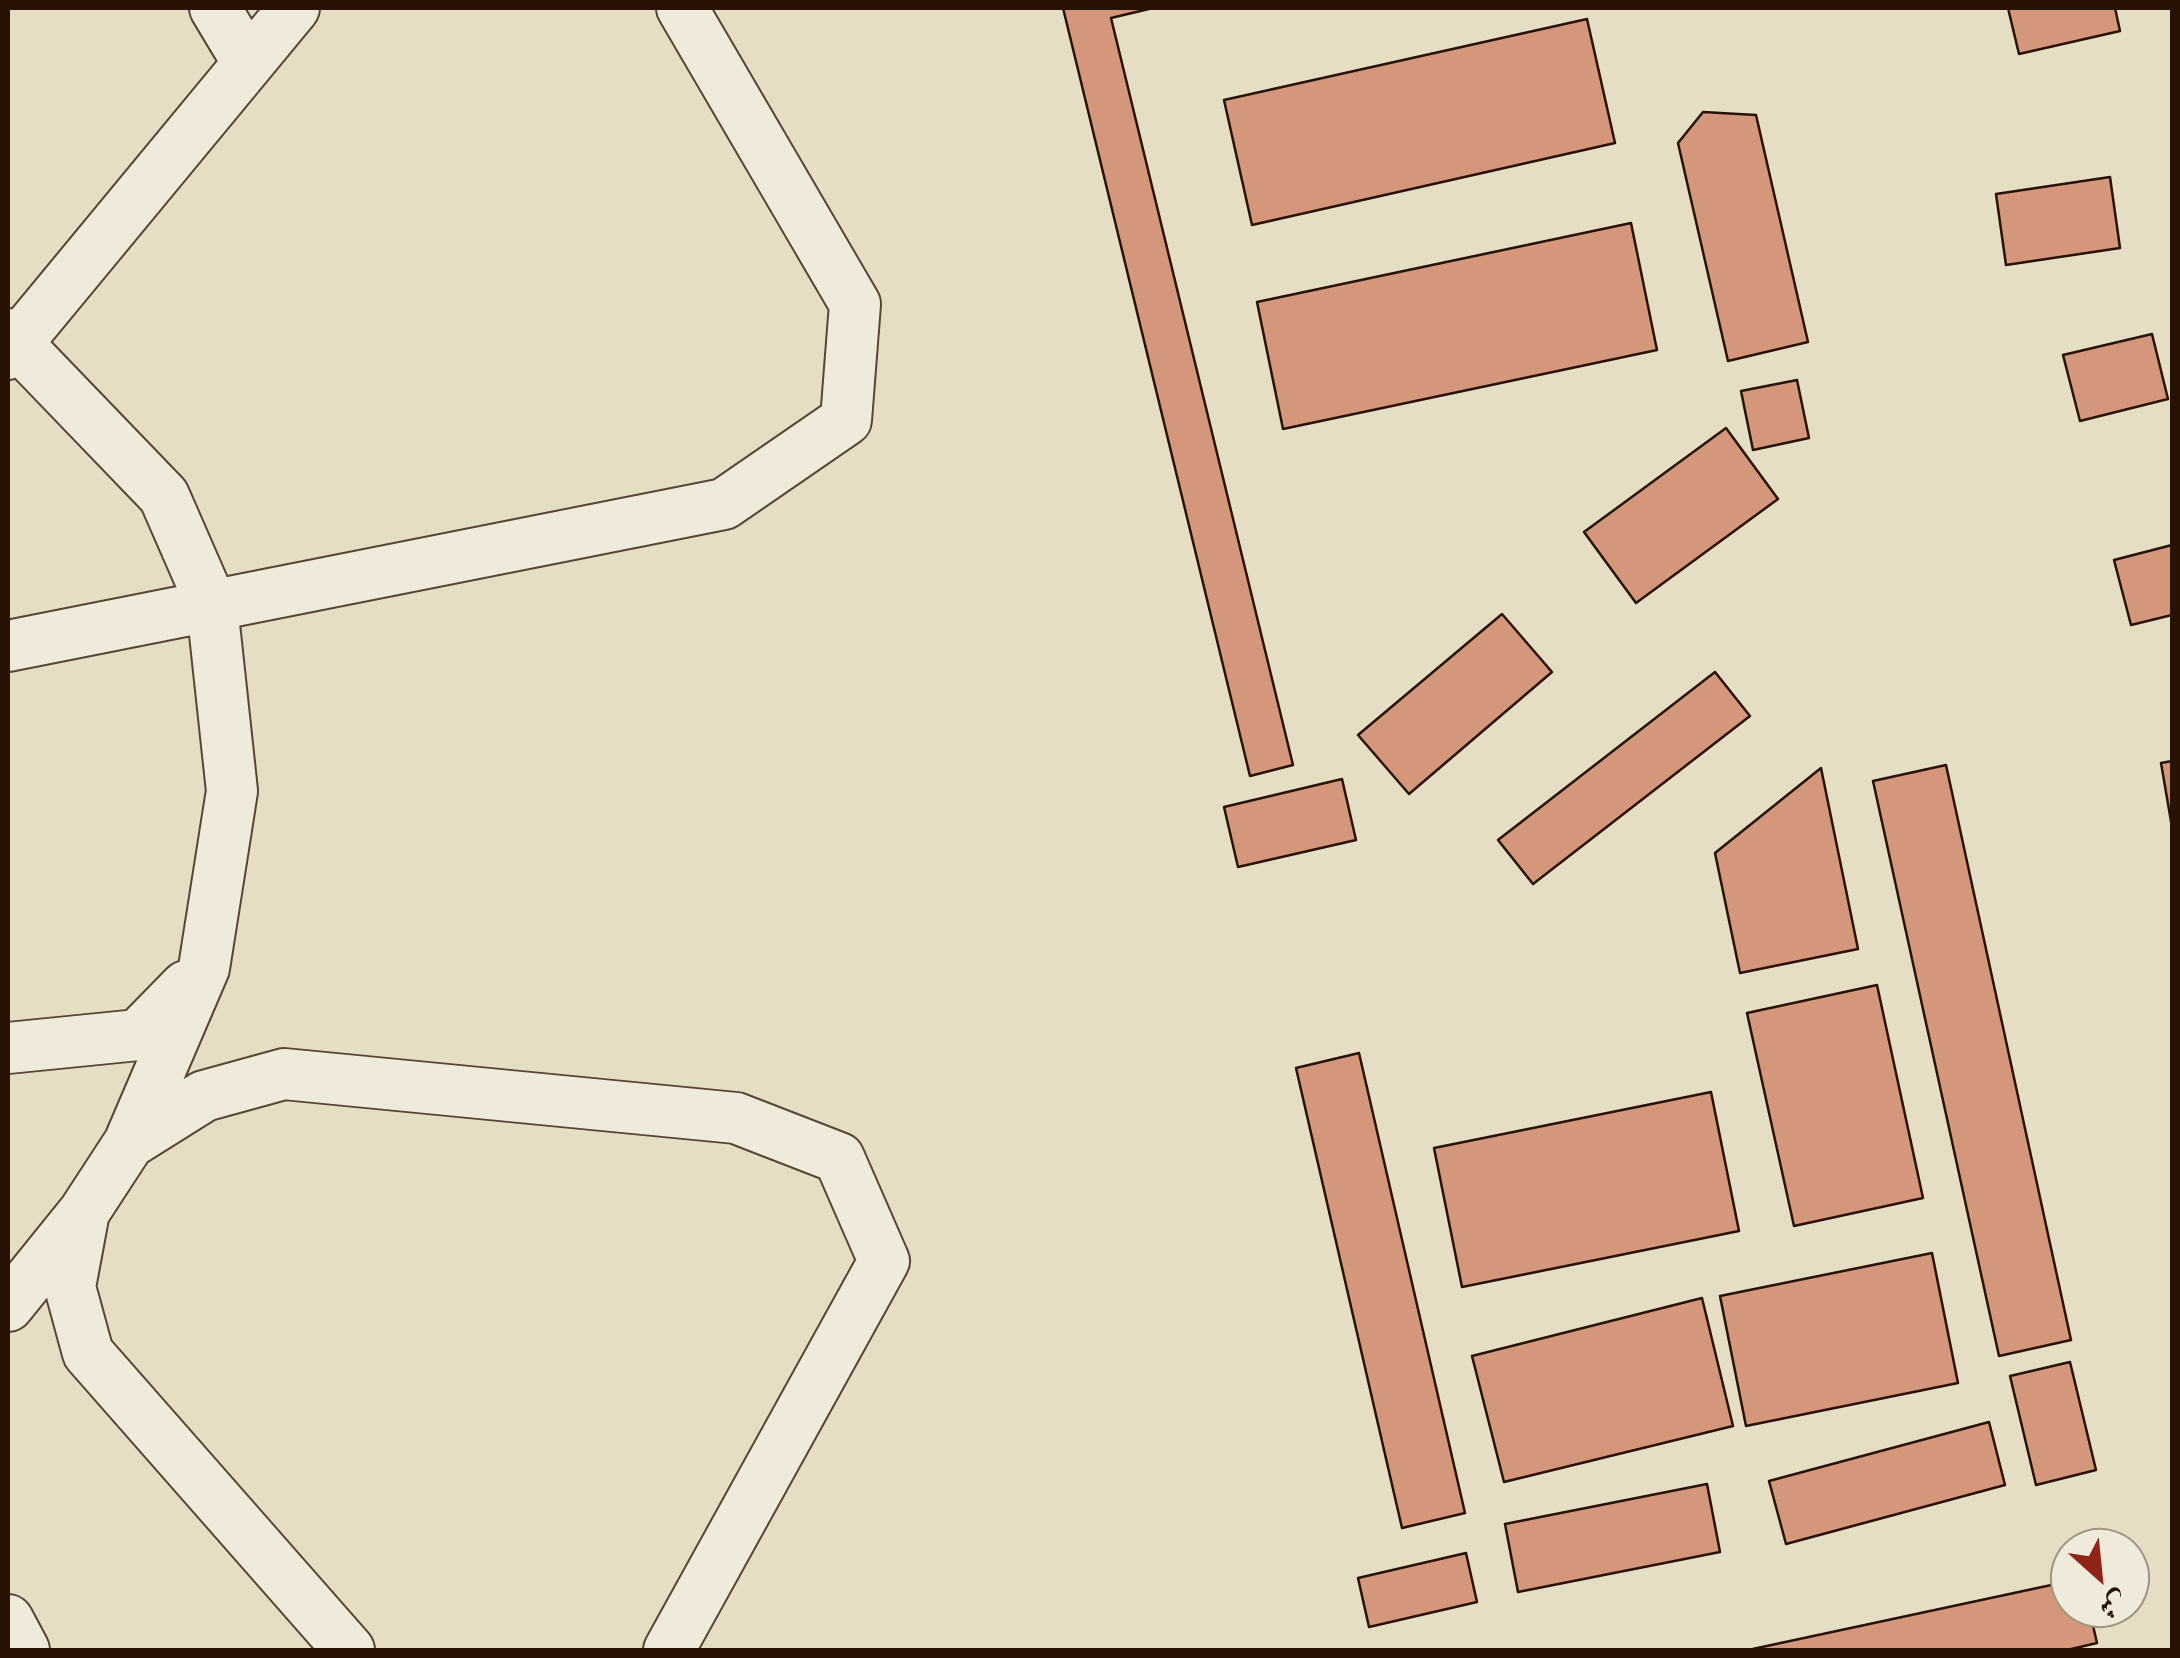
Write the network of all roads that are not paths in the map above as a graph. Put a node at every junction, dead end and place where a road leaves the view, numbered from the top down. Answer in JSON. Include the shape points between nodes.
{"nodes":[{"id":1,"x":215,"y":8,"type":"edge"},
{"id":2,"x":294,"y":8,"type":"edge"},
{"id":3,"x":682,"y":8,"type":"edge"},
{"id":4,"x":248,"y":63,"type":"junction"},
{"id":5,"x":11,"y":344,"type":"edge"},
{"id":6,"x":212,"y":606,"type":"junction"},
{"id":7,"x":8,"y":646,"type":"edge"},
{"id":8,"x":204,"y":968,"type":"junction"},
{"id":9,"x":8,"y":1048,"type":"edge"},
{"id":10,"x":129,"y":1142,"type":"junction"},
{"id":11,"x":84,"y":1212,"type":"junction"},
{"id":12,"x":8,"y":1306,"type":"edge"},
{"id":13,"x":8,"y":1620,"type":"edge"},
{"id":14,"x":24,"y":1650,"type":"edge"},
{"id":15,"x":349,"y":1650,"type":"edge"},
{"id":16,"x":669,"y":1650,"type":"edge"}],
"edges":[{"from":1,"to":4,"type":"lane"},
{"from":2,"to":4,"type":"lane"},
{"from":3,"to":6,"type":"lane","via":[[855,304],[846,420],[724,504]]},
{"from":4,"to":5,"type":"lane"},
{"from":5,"to":6,"type":"lane","via":[[164,496]]},
{"from":6,"to":7,"type":"lane"},
{"from":6,"to":8,"type":"lane","via":[[232,791]]},
{"from":8,"to":9,"type":"lane","via":[[138,1035]]},
{"from":8,"to":10,"type":"lane"},
{"from":10,"to":11,"type":"lane"},
{"from":10,"to":16,"type":"lane","via":[[204,1096],[284,1074],[736,1118],[839,1158],[884,1261]]},
{"from":11,"to":12,"type":"lane"},
{"from":11,"to":15,"type":"lane","via":[[70,1287],[88,1353]]},
{"from":13,"to":14,"type":"lane"}]}
